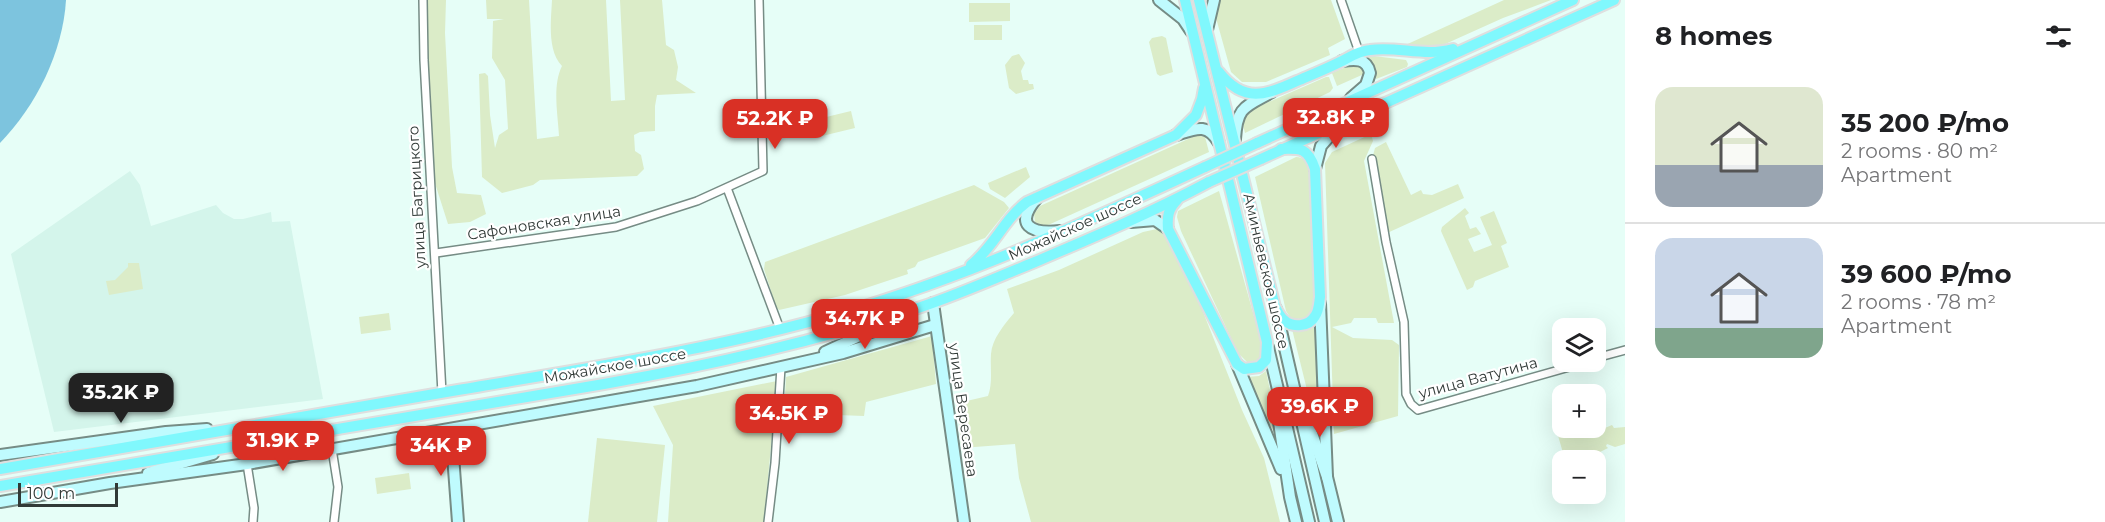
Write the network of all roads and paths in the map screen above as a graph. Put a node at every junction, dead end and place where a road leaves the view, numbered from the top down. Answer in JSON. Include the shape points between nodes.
{"nodes":[{"id":1,"x":423,"y":0,"type":"edge"},
{"id":2,"x":759,"y":0,"type":"edge"},
{"id":3,"x":1159,"y":0,"type":"edge"},
{"id":4,"x":1185,"y":0,"type":"edge"},
{"id":5,"x":1199,"y":0,"type":"edge"},
{"id":6,"x":1214,"y":0,"type":"edge"},
{"id":7,"x":1341,"y":0,"type":"edge"},
{"id":8,"x":1573,"y":0,"type":"edge"},
{"id":9,"x":1614,"y":0,"type":"edge"},
{"id":10,"x":1207,"y":30,"type":"junction"},
{"id":11,"x":1193,"y":34,"type":"junction"},
{"id":12,"x":1488,"y":38,"type":"junction"},
{"id":13,"x":1359,"y":52,"type":"junction"},
{"id":14,"x":1339,"y":62,"type":"junction"},
{"id":15,"x":1216,"y":68,"type":"junction"},
{"id":16,"x":1204,"y":78,"type":"junction"},
{"id":17,"x":1275,"y":91,"type":"junction"},
{"id":18,"x":1343,"y":104,"type":"junction"},
{"id":19,"x":1342,"y":122,"type":"junction"},
{"id":20,"x":1176,"y":135,"type":"junction"},
{"id":21,"x":1235,"y":140,"type":"junction"},
{"id":22,"x":1220,"y":144,"type":"junction"},
{"id":23,"x":1281,"y":149,"type":"junction"},
{"id":24,"x":1372,"y":159,"type":"dead end"},
{"id":25,"x":1315,"y":169,"type":"junction"},
{"id":26,"x":727,"y":188,"type":"junction"},
{"id":27,"x":1185,"y":195,"type":"junction"},
{"id":28,"x":1038,"y":197,"type":"junction"},
{"id":29,"x":1121,"y":224,"type":"junction"},
{"id":30,"x":1168,"y":229,"type":"junction"},
{"id":31,"x":1063,"y":231,"type":"junction"},
{"id":32,"x":436,"y":253,"type":"junction"},
{"id":33,"x":956,"y":274,"type":"junction"},
{"id":34,"x":1320,"y":297,"type":"junction"},
{"id":35,"x":933,"y":303,"type":"junction"},
{"id":36,"x":919,"y":307,"type":"junction"},
{"id":37,"x":1275,"y":307,"type":"junction"},
{"id":38,"x":935,"y":325,"type":"junction"},
{"id":39,"x":780,"y":329,"type":"junction"},
{"id":40,"x":1267,"y":342,"type":"junction"},
{"id":41,"x":1625,"y":350,"type":"edge"},
{"id":42,"x":1606,"y":355,"type":"edge"},
{"id":43,"x":1272,"y":362,"type":"junction"},
{"id":44,"x":1287,"y":362,"type":"junction"},
{"id":45,"x":797,"y":363,"type":"junction"},
{"id":46,"x":1237,"y":364,"type":"junction"},
{"id":47,"x":781,"y":367,"type":"junction"},
{"id":48,"x":1552,"y":372,"type":"edge"},
{"id":49,"x":442,"y":393,"type":"junction"},
{"id":50,"x":246,"y":426,"type":"junction"},
{"id":51,"x":451,"y":429,"type":"junction"},
{"id":52,"x":248,"y":444,"type":"junction"},
{"id":53,"x":332,"y":449,"type":"junction"},
{"id":54,"x":0,"y":455,"type":"edge"},
{"id":55,"x":247,"y":464,"type":"junction"},
{"id":56,"x":0,"y":469,"type":"edge"},
{"id":57,"x":1327,"y":477,"type":"junction"},
{"id":58,"x":110,"y":483,"type":"junction"},
{"id":59,"x":0,"y":486,"type":"edge"},
{"id":60,"x":1290,"y":497,"type":"junction"},
{"id":61,"x":0,"y":502,"type":"edge"},
{"id":62,"x":253,"y":522,"type":"edge"},
{"id":63,"x":334,"y":522,"type":"edge"},
{"id":64,"x":458,"y":522,"type":"edge"},
{"id":65,"x":768,"y":522,"type":"edge"},
{"id":66,"x":964,"y":522,"type":"edge"},
{"id":67,"x":1296,"y":522,"type":"edge"},
{"id":68,"x":1309,"y":522,"type":"edge"},
{"id":69,"x":1325,"y":522,"type":"edge"},
{"id":70,"x":1338,"y":522,"type":"edge"}],
"edges":[{"from":1,"to":32,"type":"street","name":"улица Багрицкого"},
{"from":2,"to":26,"type":"street","name":"Сафоновская улица","via":[[763,171]]},
{"from":3,"to":11,"type":"main road","via":[[1183,19]]},
{"from":4,"to":11,"type":"main road","name":"Аминьевское шоссе"},
{"from":5,"to":10,"type":"main road","name":"Аминьевское шоссе"},
{"from":6,"to":10,"type":"main road"},
{"from":7,"to":13,"type":"street"},
{"from":8,"to":12,"type":"main road"},
{"from":9,"to":19,"type":"main road","name":"Можайское шоссе"},
{"from":10,"to":15,"type":"main road","name":"Аминьевское шоссе"},
{"from":11,"to":16,"type":"main road","name":"Аминьевское шоссе"},
{"from":12,"to":13,"type":"main road","via":[[1432,53]]},
{"from":12,"to":18,"type":"main road","name":"Можайское шоссе"},
{"from":13,"to":14,"type":"main road"},
{"from":14,"to":17,"type":"main road"},
{"from":14,"to":18,"type":"main road","via":[[1359,60],[1370,73],[1366,85]]},
{"from":15,"to":17,"type":"main road","via":[[1243,92],[1258,95]]},
{"from":15,"to":21,"type":"main road","name":"Аминьевское шоссе"},
{"from":16,"to":20,"type":"main road","via":[[1199,108]]},
{"from":16,"to":22,"type":"main road","name":"Аминьевское шоссе"},
{"from":17,"to":21,"type":"main road","via":[[1239,114]]},
{"from":18,"to":31,"type":"main road","name":"Можайское шоссе","bridge":true},
{"from":19,"to":23,"type":"main road","name":"Можайское шоссе"},
{"from":19,"to":25,"type":"main road","via":[[1322,145]]},
{"from":20,"to":22,"type":"main road","via":[[1204,129]]},
{"from":20,"to":28,"type":"main road"},
{"from":21,"to":37,"type":"main road","name":"Аминьевское шоссе"},
{"from":22,"to":40,"type":"main road","name":"Аминьевское шоссе"},
{"from":23,"to":25,"type":"main road","via":[[1300,149]]},
{"from":23,"to":27,"type":"main road","name":"Можайское шоссе","bridge":true},
{"from":24,"to":48,"type":"street","name":"улица Ватутина","via":[[1404,322],[1406,394],[1411,404],[1418,410]]},
{"from":25,"to":34,"type":"main road"},
{"from":26,"to":32,"type":"street","name":"Сафоновская улица","via":[[616,227]]},
{"from":26,"to":39,"type":"street"},
{"from":27,"to":29,"type":"main road","name":"Можайское шоссе"},
{"from":27,"to":30,"type":"main road","via":[[1169,210]]},
{"from":28,"to":31,"type":"main road","via":[[1027,213],[1032,230]]},
{"from":28,"to":33,"type":"main road","via":[[1018,209],[988,250]]},
{"from":29,"to":30,"type":"main road","via":[[1151,220]]},
{"from":29,"to":35,"type":"main road","name":"Можайское шоссе"},
{"from":30,"to":46,"type":"main road"},
{"from":31,"to":33,"type":"main road","name":"Можайское шоссе"},
{"from":32,"to":49,"type":"street","name":"улица Багрицкого"},
{"from":33,"to":39,"type":"main road","name":"Можайское шоссе","via":[[855,309]]},
{"from":34,"to":37,"type":"main road","via":[[1316,316],[1304,325],[1290,324]]},
{"from":34,"to":57,"type":"main road"},
{"from":35,"to":36,"type":"main road","name":"Можайское шоссе"},
{"from":35,"to":38,"type":"main road","name":"улица Вересаева"},
{"from":36,"to":45,"type":"main road"},
{"from":36,"to":52,"type":"main road","name":"Можайское шоссе","via":[[703,366]]},
{"from":37,"to":44,"type":"main road","name":"Аминьевское шоссе"},
{"from":38,"to":45,"type":"main road"},
{"from":38,"to":66,"type":"main road","name":"улица Вересаева"},
{"from":39,"to":49,"type":"main road","name":"Можайское шоссе","via":[[675,353]]},
{"from":40,"to":43,"type":"main road","name":"Аминьевское шоссе"},
{"from":40,"to":46,"type":"main road","via":[[1266,360],[1259,368],[1244,369]]},
{"from":41,"to":42,"type":"street"},
{"from":43,"to":60,"type":"main road"},
{"from":43,"to":68,"type":"main road","name":"Аминьевское шоссе"},
{"from":44,"to":57,"type":"main road"},
{"from":44,"to":69,"type":"main road","name":"Аминьевское шоссе"},
{"from":45,"to":47,"type":"main road"},
{"from":46,"to":60,"type":"main road"},
{"from":47,"to":51,"type":"main road","via":[[697,387]]},
{"from":47,"to":65,"type":"street"},
{"from":49,"to":50,"type":"main road","name":"Можайское шоссе"},
{"from":50,"to":54,"type":"main road","via":[[166,432]]},
{"from":50,"to":56,"type":"main road","name":"Можайское шоссе"},
{"from":51,"to":53,"type":"main road"},
{"from":51,"to":64,"type":"main road"},
{"from":52,"to":58,"type":"main road"},
{"from":52,"to":59,"type":"main road","name":"Можайское шоссе"},
{"from":53,"to":55,"type":"main road"},
{"from":53,"to":63,"type":"street","via":[[338,487]]},
{"from":55,"to":58,"type":"main road"},
{"from":55,"to":62,"type":"street"},
{"from":57,"to":70,"type":"main road"},
{"from":58,"to":61,"type":"main road"},
{"from":60,"to":67,"type":"main road"}]}
